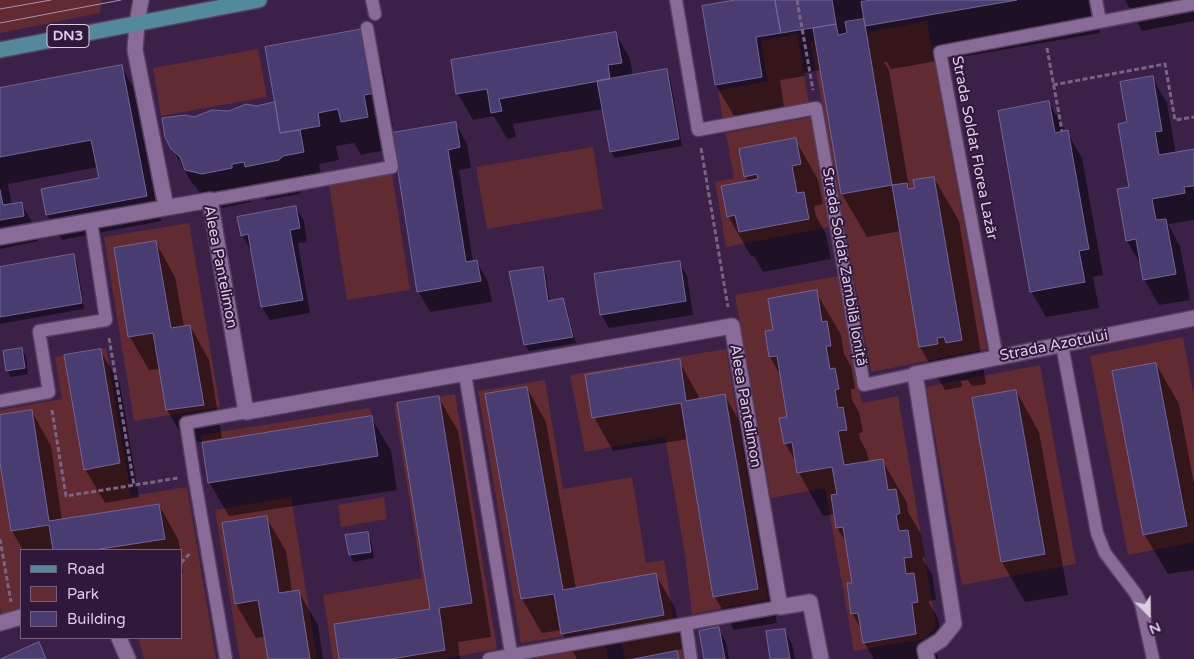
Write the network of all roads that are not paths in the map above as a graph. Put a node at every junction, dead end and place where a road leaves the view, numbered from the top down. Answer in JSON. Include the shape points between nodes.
{"nodes":[{"id":1,"x":142,"y":0,"type":"edge"},
{"id":2,"x":259,"y":0,"type":"edge"},
{"id":3,"x":372,"y":0,"type":"edge"},
{"id":4,"x":676,"y":0,"type":"edge"},
{"id":5,"x":1096,"y":0,"type":"edge"},
{"id":6,"x":1194,"y":4,"type":"edge"},
{"id":7,"x":375,"y":14,"type":"dead end"},
{"id":8,"x":1100,"y":21,"type":"junction"},
{"id":9,"x":137,"y":23,"type":"junction"},
{"id":10,"x":367,"y":28,"type":"dead end"},
{"id":11,"x":0,"y":50,"type":"edge"},
{"id":12,"x":210,"y":200,"type":"junction"},
{"id":13,"x":166,"y":207,"type":"junction"},
{"id":14,"x":90,"y":221,"type":"junction"},
{"id":15,"x":0,"y":237,"type":"edge"},
{"id":16,"x":1194,"y":318,"type":"edge"},
{"id":17,"x":1062,"y":345,"type":"junction"},
{"id":18,"x":997,"y":358,"type":"junction"},
{"id":19,"x":464,"y":374,"type":"junction"},
{"id":20,"x":915,"y":374,"type":"junction"},
{"id":21,"x":0,"y":401,"type":"edge"},
{"id":22,"x":246,"y":412,"type":"junction"},
{"id":23,"x":780,"y":607,"type":"junction"},
{"id":24,"x":686,"y":624,"type":"junction"},
{"id":25,"x":119,"y":639,"type":"edge"},
{"id":26,"x":512,"y":657,"type":"edge"},
{"id":27,"x":128,"y":659,"type":"edge"},
{"id":28,"x":226,"y":659,"type":"edge"},
{"id":29,"x":489,"y":659,"type":"edge"},
{"id":30,"x":691,"y":659,"type":"edge"},
{"id":31,"x":821,"y":659,"type":"edge"},
{"id":32,"x":927,"y":659,"type":"edge"},
{"id":33,"x":1152,"y":659,"type":"edge"}],
"edges":[{"from":1,"to":9,"type":"street"},
{"from":2,"to":9,"type":"main road","number":"DN3"},
{"from":3,"to":7,"type":"lane"},
{"from":4,"to":20,"type":"lane","name":"Strada Soldat Zambilă Ioniță","via":[[698,130],[816,108],[864,385]]},
{"from":5,"to":8,"type":"lane"},
{"from":6,"to":8,"type":"lane","name":"Strada Soldat Florea Lazăr"},
{"from":8,"to":18,"type":"lane","name":"Strada Soldat Florea Lazăr","via":[[940,52]]},
{"from":9,"to":11,"type":"main road","number":"DN3"},
{"from":9,"to":13,"type":"street","via":[[135,50]]},
{"from":10,"to":12,"type":"lane","via":[[392,167]]},
{"from":12,"to":13,"type":"street","name":"Aleea Pantelimon"},
{"from":12,"to":22,"type":"street","name":"Aleea Pantelimon"},
{"from":13,"to":14,"type":"street","name":"Aleea Pantelimon"},
{"from":14,"to":15,"type":"street","name":"Aleea Pantelimon"},
{"from":14,"to":21,"type":"lane","via":[[106,320],[39,332],[49,392]]},
{"from":16,"to":17,"type":"street","name":"Strada Azotului"},
{"from":17,"to":18,"type":"street","name":"Strada Azotului"},
{"from":17,"to":33,"type":"lane","via":[[1097,534],[1105,554],[1136,594]]},
{"from":18,"to":20,"type":"street","name":"Strada Azotului"},
{"from":19,"to":22,"type":"street","name":"Aleea Pantelimon"},
{"from":19,"to":23,"type":"street","name":"Aleea Pantelimon","via":[[732,326]]},
{"from":19,"to":26,"type":"lane"},
{"from":20,"to":32,"type":"street","via":[[954,624],[942,640],[925,650]]},
{"from":22,"to":28,"type":"lane","name":"Aleea Pantelimon","via":[[186,423]]},
{"from":23,"to":24,"type":"lane"},
{"from":23,"to":31,"type":"street","via":[[810,602]]},
{"from":24,"to":26,"type":"lane"},
{"from":24,"to":30,"type":"lane"},
{"from":25,"to":27,"type":"street"},
{"from":26,"to":29,"type":"lane"}]}
